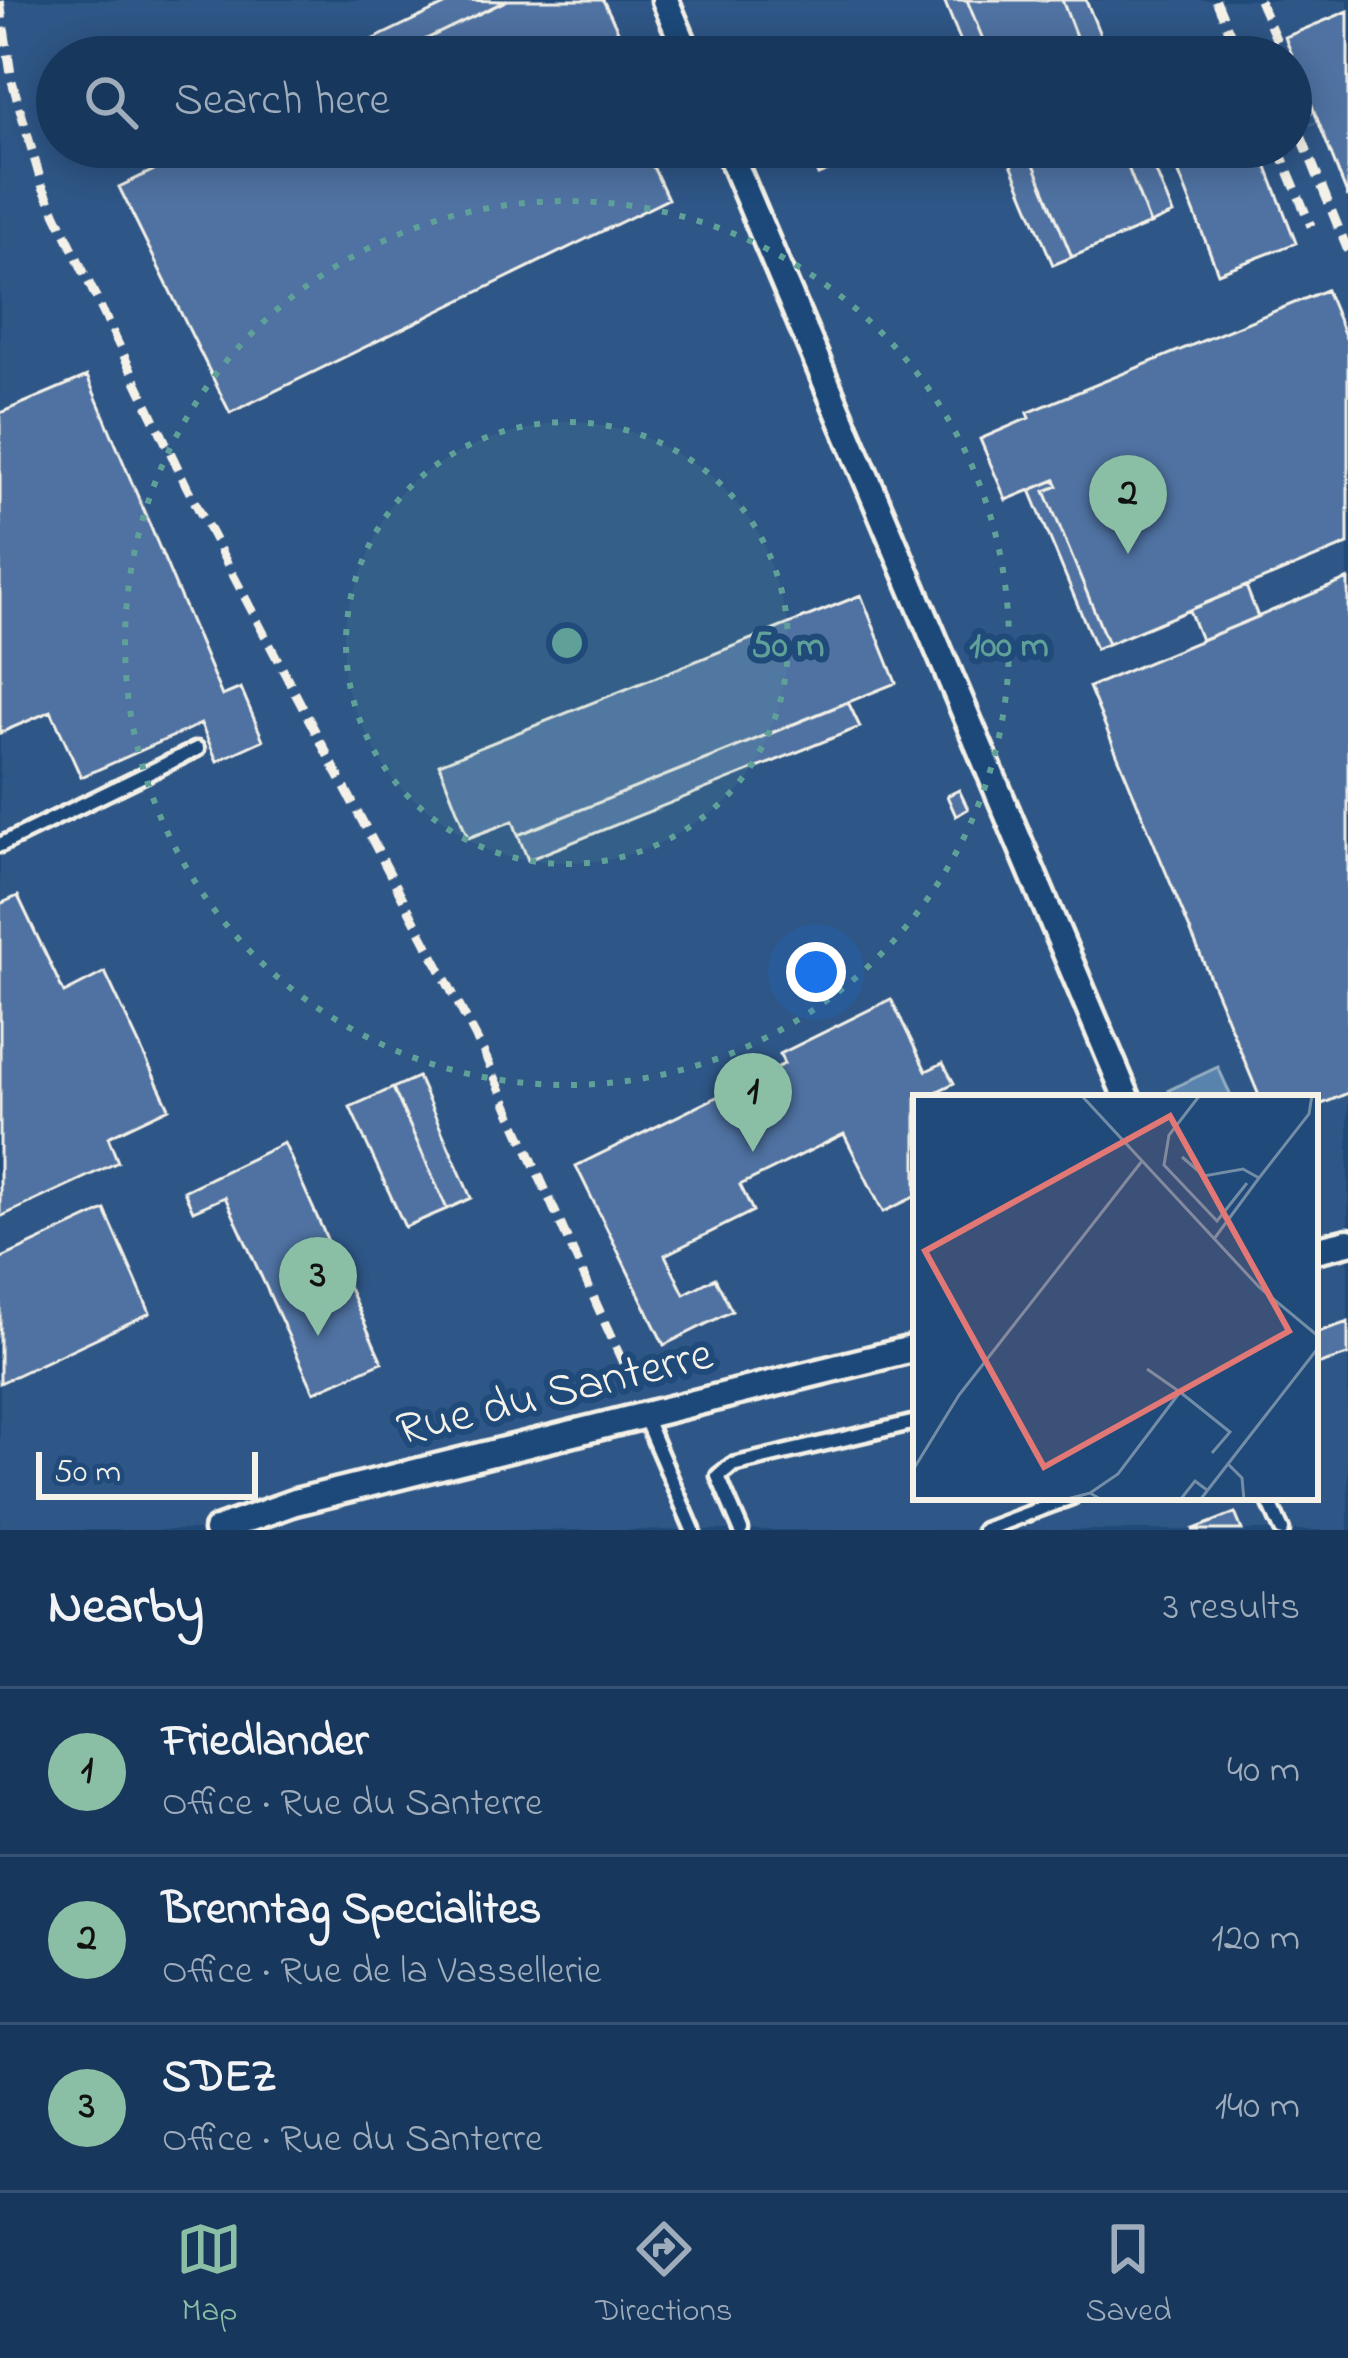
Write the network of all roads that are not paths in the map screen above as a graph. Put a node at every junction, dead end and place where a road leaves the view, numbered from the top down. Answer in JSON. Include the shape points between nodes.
{"nodes":[{"id":1,"x":665,"y":0,"type":"edge"},
{"id":2,"x":680,"y":36,"type":"edge"},
{"id":3,"x":737,"y":168,"type":"edge"},
{"id":4,"x":197,"y":749,"type":"dead end"},
{"id":5,"x":0,"y":845,"type":"edge"},
{"id":6,"x":1125,"y":1095,"type":"edge"},
{"id":7,"x":1348,"y":1242,"type":"edge"},
{"id":8,"x":1318,"y":1249,"type":"edge"},
{"id":9,"x":913,"y":1349,"type":"edge"},
{"id":10,"x":644,"y":1415,"type":"junction"},
{"id":11,"x":913,"y":1423,"type":"edge"},
{"id":12,"x":1064,"y":1500,"type":"edge"},
{"id":13,"x":1269,"y":1500,"type":"edge"},
{"id":14,"x":218,"y":1530,"type":"edge"},
{"id":15,"x":693,"y":1530,"type":"edge"},
{"id":16,"x":741,"y":1530,"type":"edge"},
{"id":17,"x":984,"y":1530,"type":"edge"},
{"id":18,"x":1282,"y":1530,"type":"edge"}],
"edges":[{"from":1,"to":2,"type":"street"},
{"from":3,"to":6,"type":"street"},
{"from":4,"to":5,"type":"lane"},
{"from":7,"to":8,"type":"street"},
{"from":9,"to":10,"type":"street","name":"Rue du Santerre"},
{"from":10,"to":14,"type":"street","name":"Rue du Santerre","via":[[295,1502]]},
{"from":10,"to":15,"type":"lane"},
{"from":11,"to":16,"type":"lane","via":[[732,1465],[718,1476]]},
{"from":12,"to":17,"type":"lane"},
{"from":13,"to":18,"type":"lane"}]}
